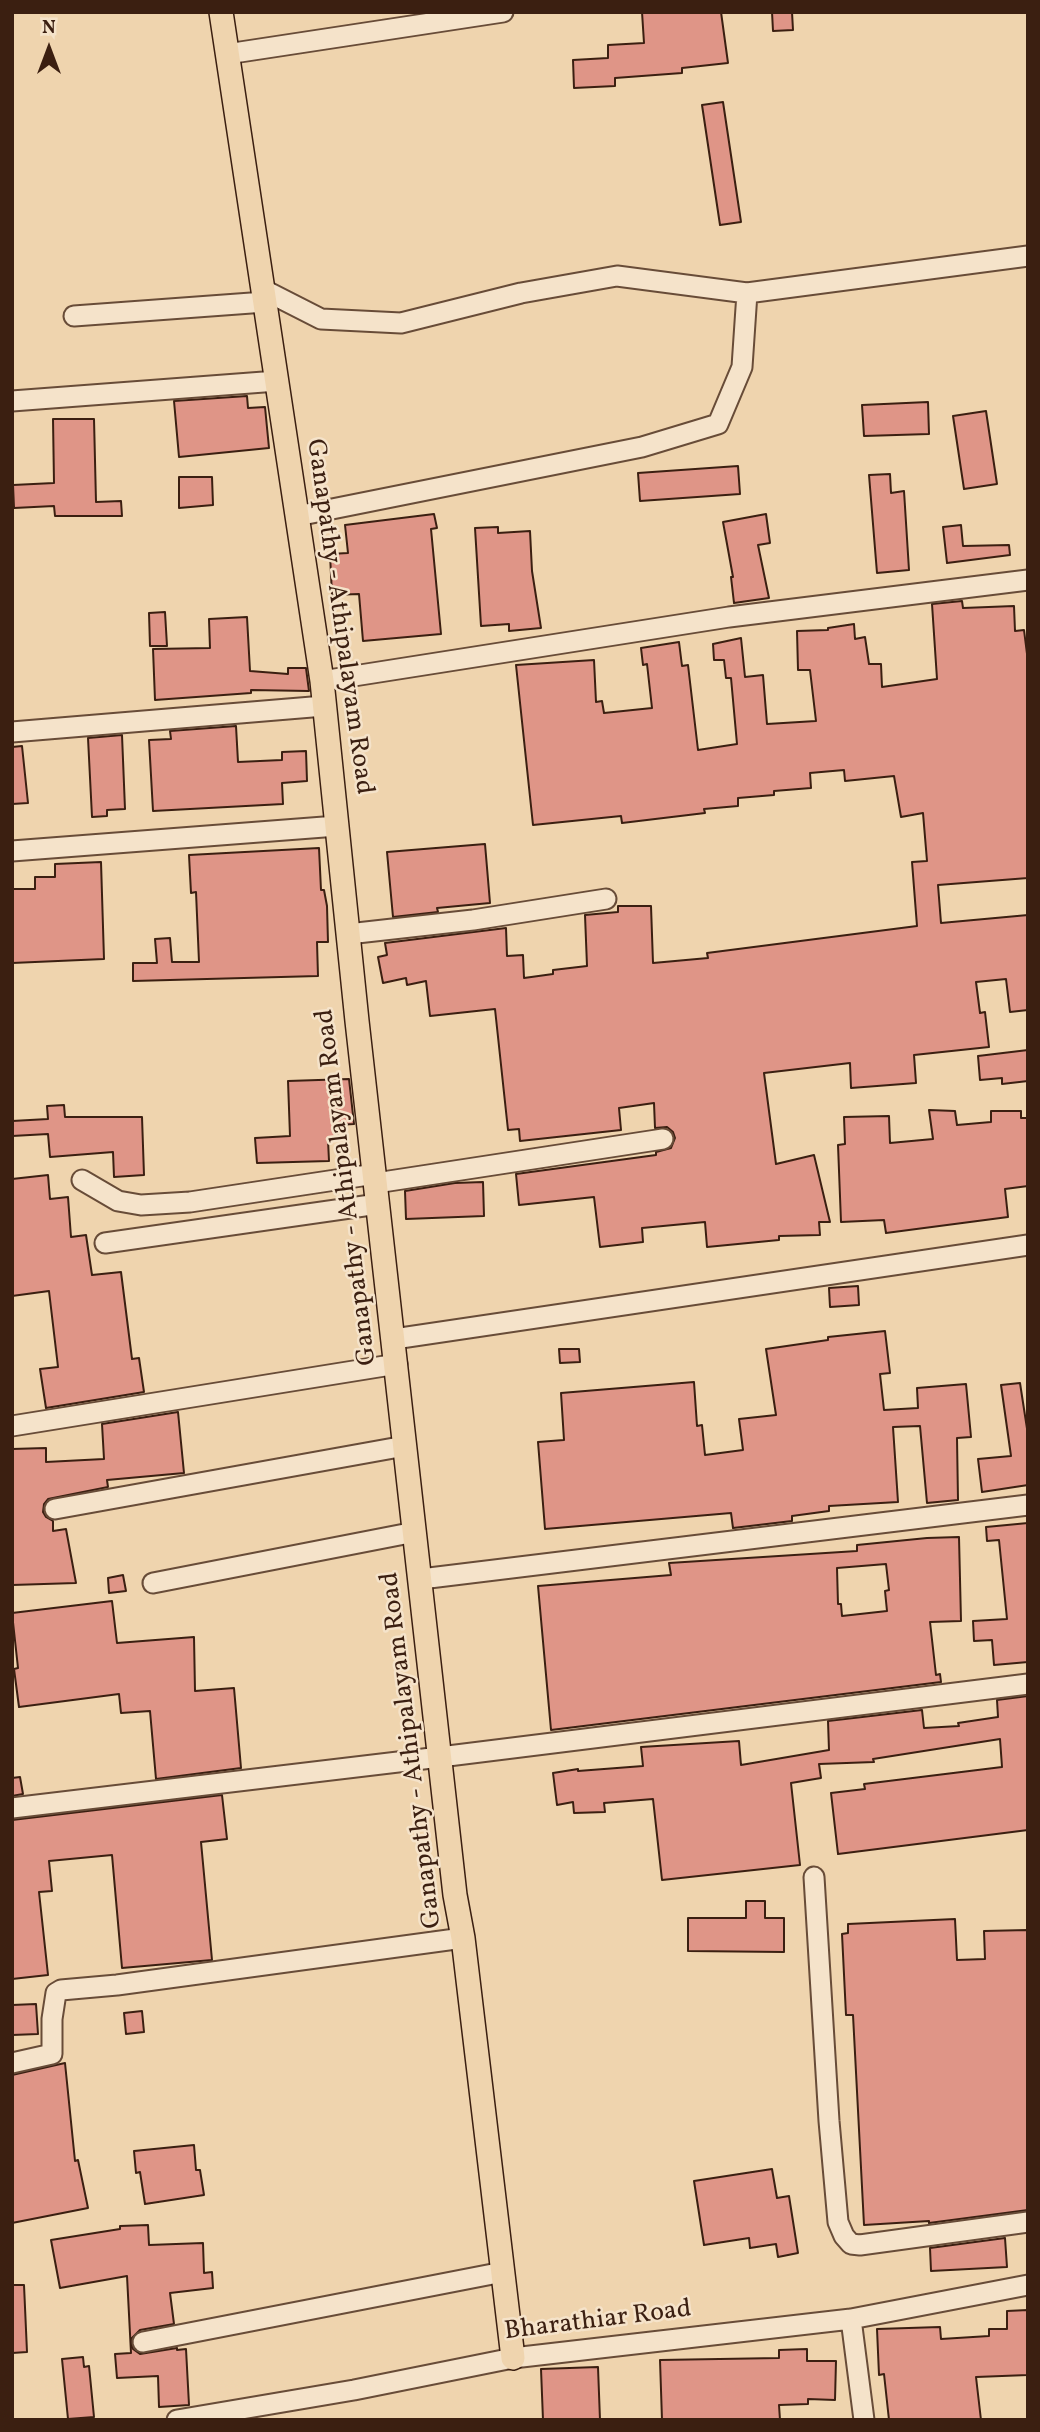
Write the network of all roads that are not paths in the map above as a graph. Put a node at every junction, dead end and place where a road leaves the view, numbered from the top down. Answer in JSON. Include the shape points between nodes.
{"nodes":[{"id":1,"x":220,"y":12,"type":"edge"},
{"id":2,"x":503,"y":12,"type":"edge"},
{"id":3,"x":227,"y":54,"type":"junction"},
{"id":4,"x":1028,"y":256,"type":"edge"},
{"id":5,"x":747,"y":293,"type":"junction"},
{"id":6,"x":265,"y":296,"type":"junction"},
{"id":7,"x":74,"y":316,"type":"dead end"},
{"id":8,"x":277,"y":381,"type":"junction"},
{"id":9,"x":12,"y":401,"type":"edge"},
{"id":10,"x":297,"y":516,"type":"junction"},
{"id":11,"x":1028,"y":580,"type":"edge"},
{"id":12,"x":322,"y":681,"type":"junction"},
{"id":13,"x":324,"y":706,"type":"junction"},
{"id":14,"x":12,"y":732,"type":"edge"},
{"id":15,"x":337,"y":826,"type":"junction"},
{"id":16,"x":12,"y":851,"type":"edge"},
{"id":17,"x":606,"y":899,"type":"dead end"},
{"id":18,"x":348,"y":934,"type":"junction"},
{"id":19,"x":663,"y":1139,"type":"dead end"},
{"id":20,"x":82,"y":1181,"type":"dead end"},
{"id":21,"x":376,"y":1187,"type":"junction"},
{"id":22,"x":105,"y":1242,"type":"dead end"},
{"id":23,"x":1028,"y":1245,"type":"edge"},
{"id":24,"x":394,"y":1339,"type":"junction"},
{"id":25,"x":397,"y":1364,"type":"junction"},
{"id":26,"x":12,"y":1426,"type":"edge"},
{"id":27,"x":405,"y":1447,"type":"junction"},
{"id":28,"x":1028,"y":1505,"type":"edge"},
{"id":29,"x":55,"y":1509,"type":"dead end"},
{"id":30,"x":415,"y":1532,"type":"junction"},
{"id":31,"x":421,"y":1579,"type":"junction"},
{"id":32,"x":153,"y":1583,"type":"dead end"},
{"id":33,"x":1028,"y":1684,"type":"edge"},
{"id":34,"x":440,"y":1757,"type":"junction"},
{"id":35,"x":12,"y":1808,"type":"edge"},
{"id":36,"x":814,"y":1877,"type":"dead end"},
{"id":37,"x":463,"y":1938,"type":"junction"},
{"id":38,"x":12,"y":2063,"type":"edge"},
{"id":39,"x":1028,"y":2222,"type":"edge"},
{"id":40,"x":503,"y":2272,"type":"junction"},
{"id":41,"x":1028,"y":2285,"type":"edge"},
{"id":42,"x":852,"y":2319,"type":"junction"},
{"id":43,"x":143,"y":2342,"type":"dead end"},
{"id":44,"x":513,"y":2358,"type":"junction"},
{"id":45,"x":177,"y":2420,"type":"edge"},
{"id":46,"x":864,"y":2420,"type":"edge"}],
"edges":[{"from":1,"to":3,"type":"main road","name":"Ganapathy - Athipalayam Road"},
{"from":2,"to":3,"type":"street"},
{"from":3,"to":6,"type":"main road","name":"Ganapathy - Athipalayam Road"},
{"from":4,"to":5,"type":"street"},
{"from":5,"to":6,"type":"street","via":[[617,276],[521,293],[401,323],[321,318]]},
{"from":5,"to":10,"type":"street","via":[[742,367],[718,424],[642,447]]},
{"from":6,"to":7,"type":"street"},
{"from":6,"to":8,"type":"main road","name":"Ganapathy - Athipalayam Road"},
{"from":8,"to":9,"type":"street"},
{"from":8,"to":10,"type":"main road","name":"Ganapathy - Athipalayam Road"},
{"from":10,"to":12,"type":"main road","name":"Ganapathy - Athipalayam Road"},
{"from":11,"to":12,"type":"street","via":[[729,617]]},
{"from":12,"to":13,"type":"main road","name":"Ganapathy - Athipalayam Road"},
{"from":13,"to":14,"type":"street"},
{"from":13,"to":15,"type":"main road","name":"Ganapathy - Athipalayam Road"},
{"from":15,"to":16,"type":"street"},
{"from":15,"to":18,"type":"main road","name":"Ganapathy - Athipalayam Road"},
{"from":17,"to":18,"type":"street"},
{"from":18,"to":21,"type":"main road","name":"Ganapathy - Athipalayam Road"},
{"from":19,"to":21,"type":"street"},
{"from":20,"to":21,"type":"street","via":[[118,1201],[141,1205]]},
{"from":21,"to":22,"type":"street"},
{"from":21,"to":24,"type":"main road","name":"Ganapathy - Athipalayam Road"},
{"from":23,"to":24,"type":"street"},
{"from":24,"to":25,"type":"main road","name":"Ganapathy - Athipalayam Road"},
{"from":25,"to":26,"type":"street"},
{"from":25,"to":27,"type":"main road","name":"Ganapathy - Athipalayam Road"},
{"from":27,"to":29,"type":"street"},
{"from":27,"to":30,"type":"main road","name":"Ganapathy - Athipalayam Road"},
{"from":28,"to":31,"type":"street"},
{"from":30,"to":31,"type":"main road","name":"Ganapathy - Athipalayam Road"},
{"from":30,"to":32,"type":"street"},
{"from":31,"to":34,"type":"main road","name":"Ganapathy - Athipalayam Road"},
{"from":33,"to":34,"type":"street"},
{"from":34,"to":35,"type":"street"},
{"from":34,"to":37,"type":"main road","name":"Ganapathy - Athipalayam Road"},
{"from":36,"to":39,"type":"street","via":[[829,2121],[838,2222],[844,2236],[851,2244],[860,2245]]},
{"from":37,"to":38,"type":"street","via":[[61,1990],[56,1993],[52,2018],[52,2054]]},
{"from":37,"to":40,"type":"main road","name":"Ganapathy - Athipalayam Road"},
{"from":40,"to":43,"type":"street"},
{"from":40,"to":44,"type":"main road","name":"Ganapathy - Athipalayam Road"},
{"from":41,"to":42,"type":"street","name":"Bharathiar Road"},
{"from":42,"to":44,"type":"street","name":"Bharathiar Road"},
{"from":42,"to":46,"type":"street"},
{"from":44,"to":45,"type":"street","name":"Bharathiar Road"}]}
